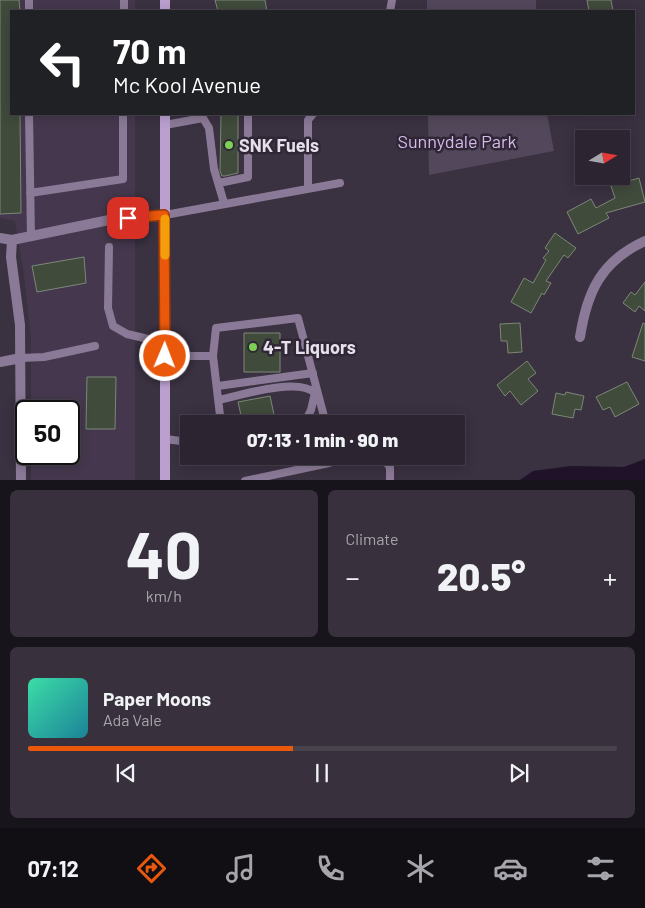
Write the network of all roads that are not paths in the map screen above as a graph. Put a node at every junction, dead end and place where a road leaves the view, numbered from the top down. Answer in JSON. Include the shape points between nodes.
{"nodes":[{"id":1,"x":29,"y":115,"type":"edge"},
{"id":2,"x":123,"y":115,"type":"edge"},
{"id":3,"x":165,"y":115,"type":"edge"},
{"id":4,"x":248,"y":115,"type":"edge"},
{"id":5,"x":312,"y":115,"type":"edge"},
{"id":6,"x":204,"y":116,"type":"edge"},
{"id":7,"x":165,"y":125,"type":"junction"},
{"id":8,"x":219,"y":183,"type":"junction"},
{"id":9,"x":340,"y":183,"type":"dead end"},
{"id":10,"x":308,"y":188,"type":"junction"},
{"id":11,"x":30,"y":193,"type":"junction"},
{"id":12,"x":224,"y":203,"type":"junction"},
{"id":13,"x":164,"y":215,"type":"junction"},
{"id":14,"x":0,"y":238,"type":"edge"},
{"id":15,"x":31,"y":238,"type":"junction"},
{"id":16,"x":12,"y":240,"type":"junction"},
{"id":17,"x":645,"y":241,"type":"edge"},
{"id":18,"x":109,"y":247,"type":"dead end"},
{"id":19,"x":580,"y":337,"type":"dead end"},
{"id":20,"x":165,"y":343,"type":"junction"},
{"id":21,"x":95,"y":346,"type":"dead end"},
{"id":22,"x":165,"y":356,"type":"junction"},
{"id":23,"x":213,"y":356,"type":"junction"},
{"id":24,"x":21,"y":358,"type":"junction"},
{"id":25,"x":0,"y":362,"type":"edge"},
{"id":26,"x":313,"y":373,"type":"junction"},
{"id":27,"x":218,"y":386,"type":"junction"},
{"id":28,"x":219,"y":400,"type":"junction"},
{"id":29,"x":220,"y":415,"type":"edge"},
{"id":30,"x":308,"y":415,"type":"edge"},
{"id":31,"x":324,"y":415,"type":"edge"},
{"id":32,"x":165,"y":439,"type":"junction"},
{"id":33,"x":180,"y":441,"type":"edge"},
{"id":34,"x":319,"y":465,"type":"edge"},
{"id":35,"x":388,"y":465,"type":"edge"},
{"id":36,"x":21,"y":480,"type":"edge"},
{"id":37,"x":165,"y":480,"type":"edge"},
{"id":38,"x":245,"y":480,"type":"edge"},
{"id":39,"x":390,"y":480,"type":"edge"}],
"edges":[{"from":1,"to":11,"type":"lane"},
{"from":2,"to":11,"type":"lane","via":[[123,178]]},
{"from":3,"to":7,"type":"main road"},
{"from":4,"to":8,"type":"lane","via":[[248,176]]},
{"from":5,"to":10,"type":"lane","via":[[308,120]]},
{"from":6,"to":7,"type":"lane"},
{"from":6,"to":8,"type":"lane"},
{"from":7,"to":13,"type":"main road"},
{"from":8,"to":12,"type":"lane"},
{"from":9,"to":10,"type":"lane"},
{"from":10,"to":12,"type":"lane"},
{"from":11,"to":15,"type":"lane"},
{"from":12,"to":13,"type":"lane"},
{"from":13,"to":15,"type":"street","via":[[114,219]]},
{"from":13,"to":20,"type":"main road"},
{"from":14,"to":16,"type":"street"},
{"from":15,"to":16,"type":"street"},
{"from":16,"to":24,"type":"street"},
{"from":17,"to":19,"type":"street","via":[[624,254],[595,284],[587,300]]},
{"from":18,"to":20,"type":"lane","via":[[108,308],[113,326],[127,334]]},
{"from":20,"to":22,"type":"main road"},
{"from":21,"to":24,"type":"lane","via":[[44,357]]},
{"from":22,"to":23,"type":"lane"},
{"from":22,"to":32,"type":"main road"},
{"from":23,"to":26,"type":"lane","via":[[216,328],[298,318]]},
{"from":23,"to":27,"type":"lane"},
{"from":24,"to":25,"type":"street"},
{"from":24,"to":36,"type":"street"},
{"from":26,"to":27,"type":"lane"},
{"from":26,"to":31,"type":"lane"},
{"from":27,"to":28,"type":"lane"},
{"from":28,"to":29,"type":"lane"},
{"from":28,"to":30,"type":"lane","via":[[294,386],[310,388],[315,393]]},
{"from":32,"to":33,"type":"lane"},
{"from":32,"to":37,"type":"main road"},
{"from":34,"to":38,"type":"lane"},
{"from":35,"to":39,"type":"lane"}]}
